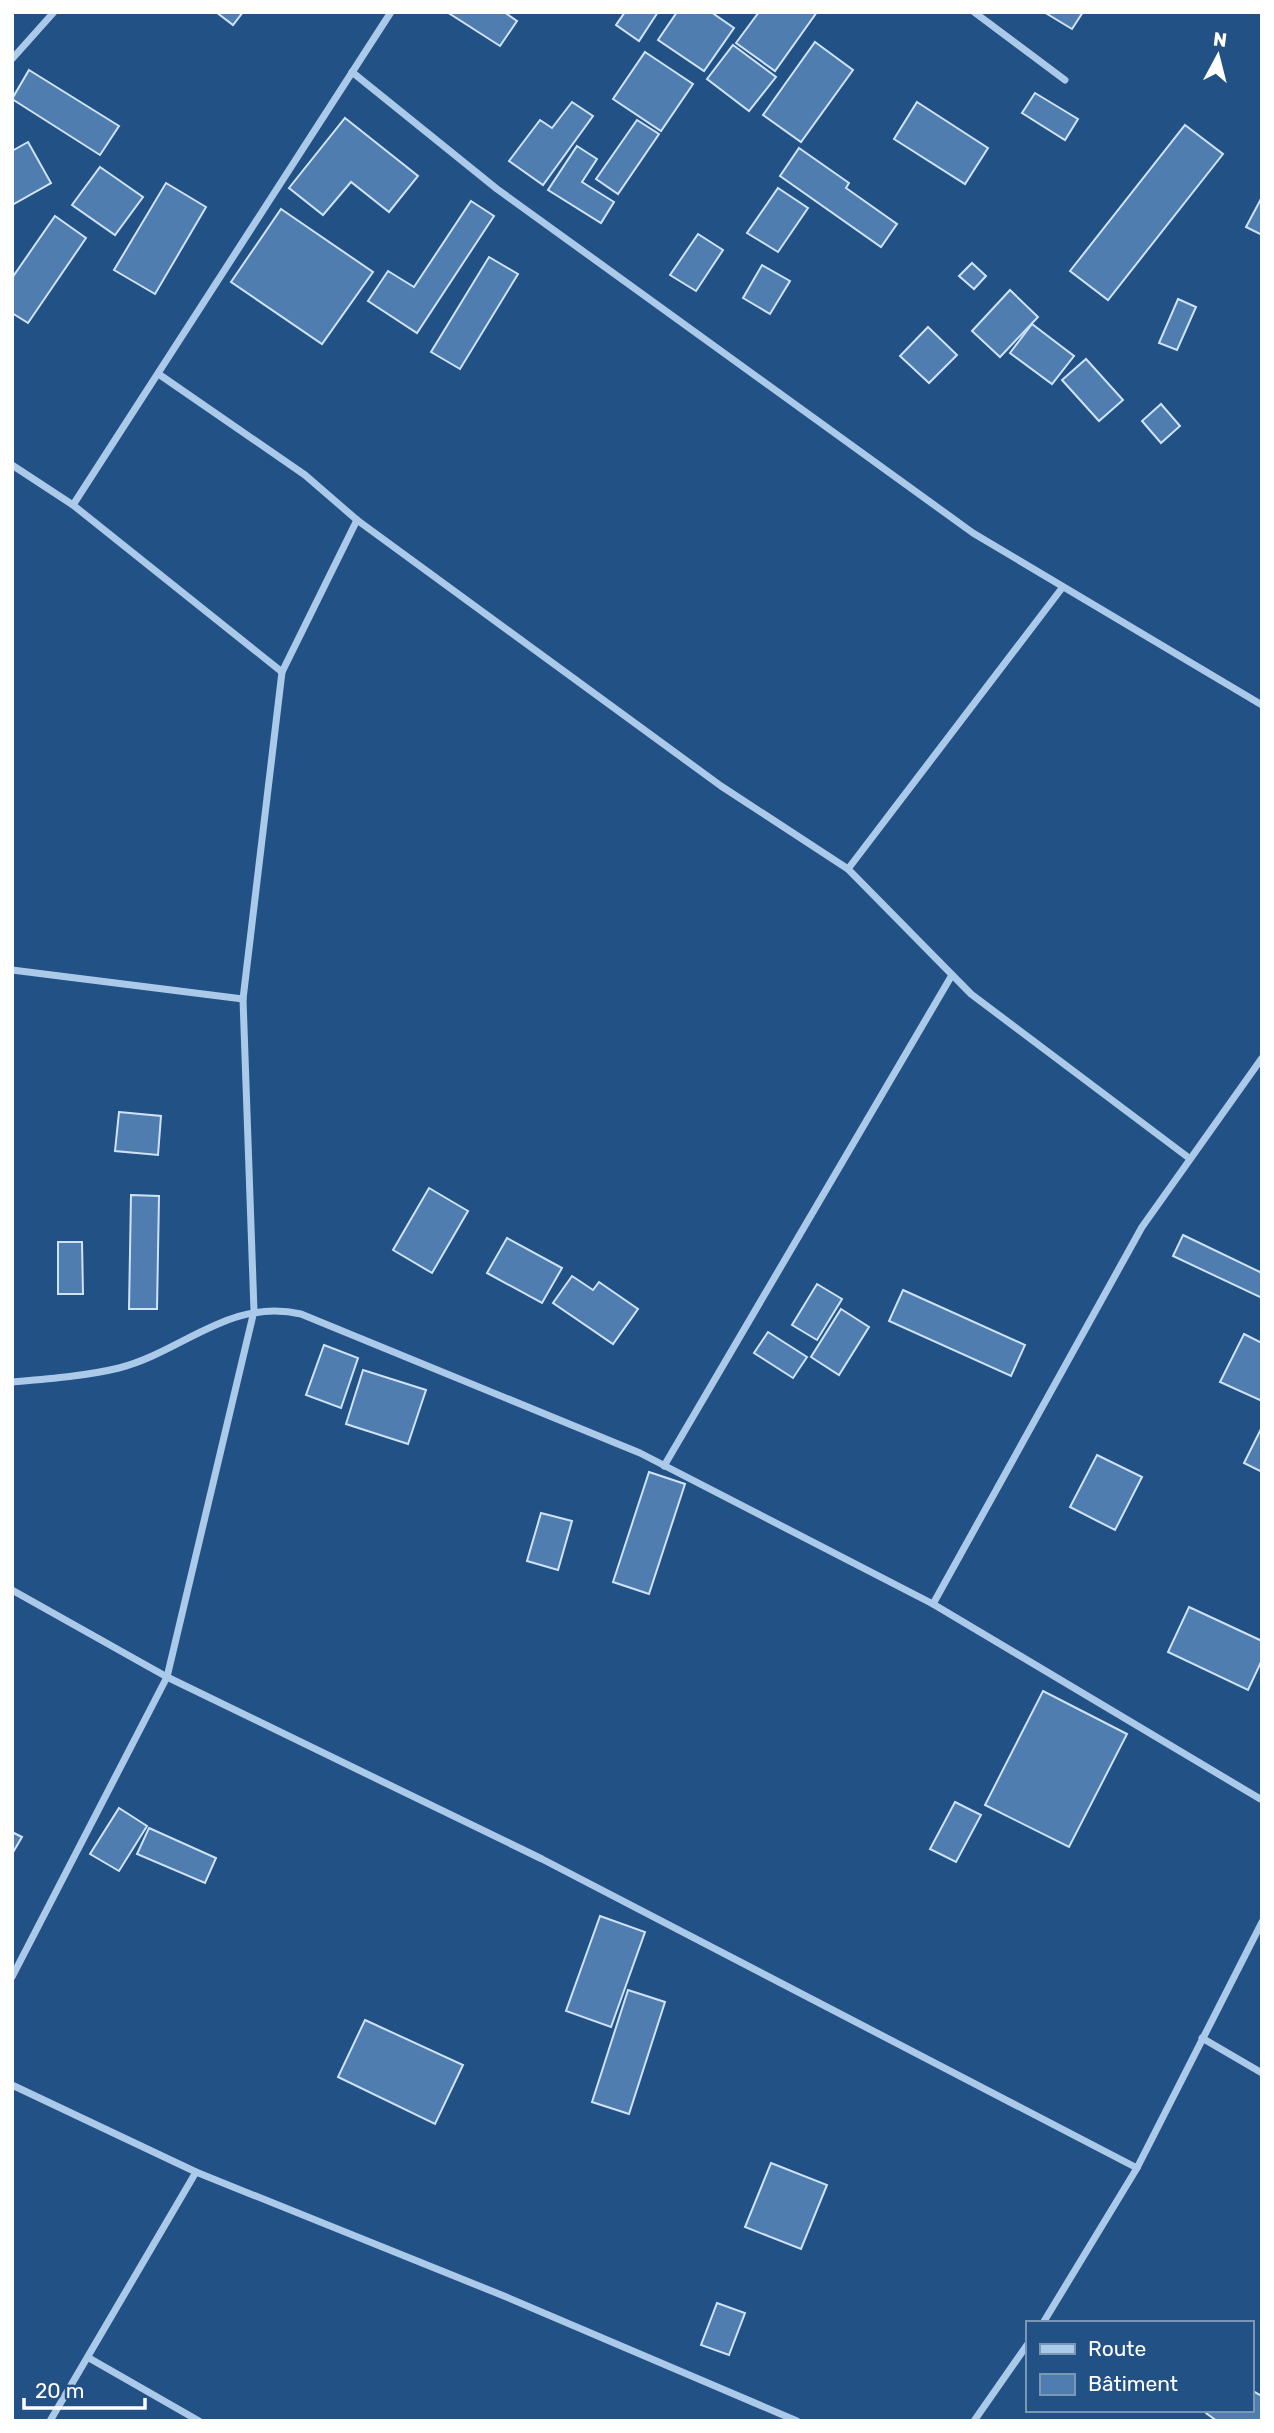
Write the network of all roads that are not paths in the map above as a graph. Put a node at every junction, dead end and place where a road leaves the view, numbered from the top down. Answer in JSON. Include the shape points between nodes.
{"nodes":[{"id":1,"x":54,"y":12,"type":"edge"},
{"id":2,"x":391,"y":12,"type":"edge"},
{"id":3,"x":974,"y":12,"type":"edge"},
{"id":4,"x":12,"y":59,"type":"edge"},
{"id":5,"x":352,"y":72,"type":"junction"},
{"id":6,"x":1065,"y":80,"type":"dead end"},
{"id":7,"x":160,"y":374,"type":"junction"},
{"id":8,"x":12,"y":465,"type":"edge"},
{"id":9,"x":73,"y":505,"type":"junction"},
{"id":10,"x":357,"y":520,"type":"junction"},
{"id":11,"x":1062,"y":588,"type":"junction"},
{"id":12,"x":282,"y":672,"type":"junction"},
{"id":13,"x":1262,"y":705,"type":"edge"},
{"id":14,"x":848,"y":869,"type":"junction"},
{"id":15,"x":12,"y":970,"type":"edge"},
{"id":16,"x":952,"y":975,"type":"junction"},
{"id":17,"x":243,"y":999,"type":"junction"},
{"id":18,"x":1262,"y":1058,"type":"edge"},
{"id":19,"x":1189,"y":1158,"type":"junction"},
{"id":20,"x":254,"y":1311,"type":"junction"},
{"id":21,"x":12,"y":1382,"type":"edge"},
{"id":22,"x":664,"y":1466,"type":"junction"},
{"id":23,"x":12,"y":1590,"type":"edge"},
{"id":24,"x":933,"y":1604,"type":"junction"},
{"id":25,"x":167,"y":1677,"type":"junction"},
{"id":26,"x":1262,"y":1800,"type":"edge"},
{"id":27,"x":1262,"y":1922,"type":"edge"},
{"id":28,"x":12,"y":1977,"type":"edge"},
{"id":29,"x":1202,"y":2038,"type":"junction"},
{"id":30,"x":1262,"y":2073,"type":"edge"},
{"id":31,"x":12,"y":2085,"type":"edge"},
{"id":32,"x":1137,"y":2168,"type":"junction"},
{"id":33,"x":196,"y":2172,"type":"junction"},
{"id":34,"x":1044,"y":2321,"type":"edge"},
{"id":35,"x":1026,"y":2346,"type":"edge"},
{"id":36,"x":89,"y":2358,"type":"junction"},
{"id":37,"x":50,"y":2421,"type":"edge"},
{"id":38,"x":199,"y":2421,"type":"edge"},
{"id":39,"x":797,"y":2421,"type":"edge"},
{"id":40,"x":974,"y":2421,"type":"edge"}],
"edges":[{"from":1,"to":4,"type":"street"},
{"from":2,"to":5,"type":"street"},
{"from":3,"to":6,"type":"street"},
{"from":5,"to":7,"type":"street"},
{"from":5,"to":11,"type":"street","via":[[497,189],[973,533]]},
{"from":7,"to":9,"type":"street"},
{"from":7,"to":10,"type":"street","via":[[305,475]]},
{"from":8,"to":9,"type":"street"},
{"from":9,"to":12,"type":"street"},
{"from":10,"to":12,"type":"street"},
{"from":10,"to":14,"type":"street","via":[[721,786]]},
{"from":11,"to":13,"type":"street"},
{"from":11,"to":14,"type":"street"},
{"from":12,"to":17,"type":"street"},
{"from":14,"to":16,"type":"street"},
{"from":15,"to":17,"type":"street"},
{"from":16,"to":19,"type":"street"},
{"from":16,"to":22,"type":"street"},
{"from":17,"to":20,"type":"street"},
{"from":18,"to":19,"type":"street"},
{"from":19,"to":24,"type":"street","via":[[1108,1286]]},
{"from":20,"to":21,"type":"street","via":[[119,1368]]},
{"from":20,"to":22,"type":"street","via":[[280,1309],[301,1314]]},
{"from":20,"to":25,"type":"street"},
{"from":22,"to":24,"type":"street"},
{"from":23,"to":25,"type":"street"},
{"from":24,"to":26,"type":"street"},
{"from":25,"to":28,"type":"street"},
{"from":25,"to":32,"type":"street","via":[[542,1859]]},
{"from":27,"to":29,"type":"street"},
{"from":29,"to":30,"type":"street"},
{"from":29,"to":32,"type":"street"},
{"from":31,"to":33,"type":"street"},
{"from":32,"to":34,"type":"street"},
{"from":33,"to":36,"type":"street"},
{"from":33,"to":39,"type":"street"},
{"from":35,"to":40,"type":"street"},
{"from":36,"to":37,"type":"street"},
{"from":36,"to":38,"type":"street"}]}
